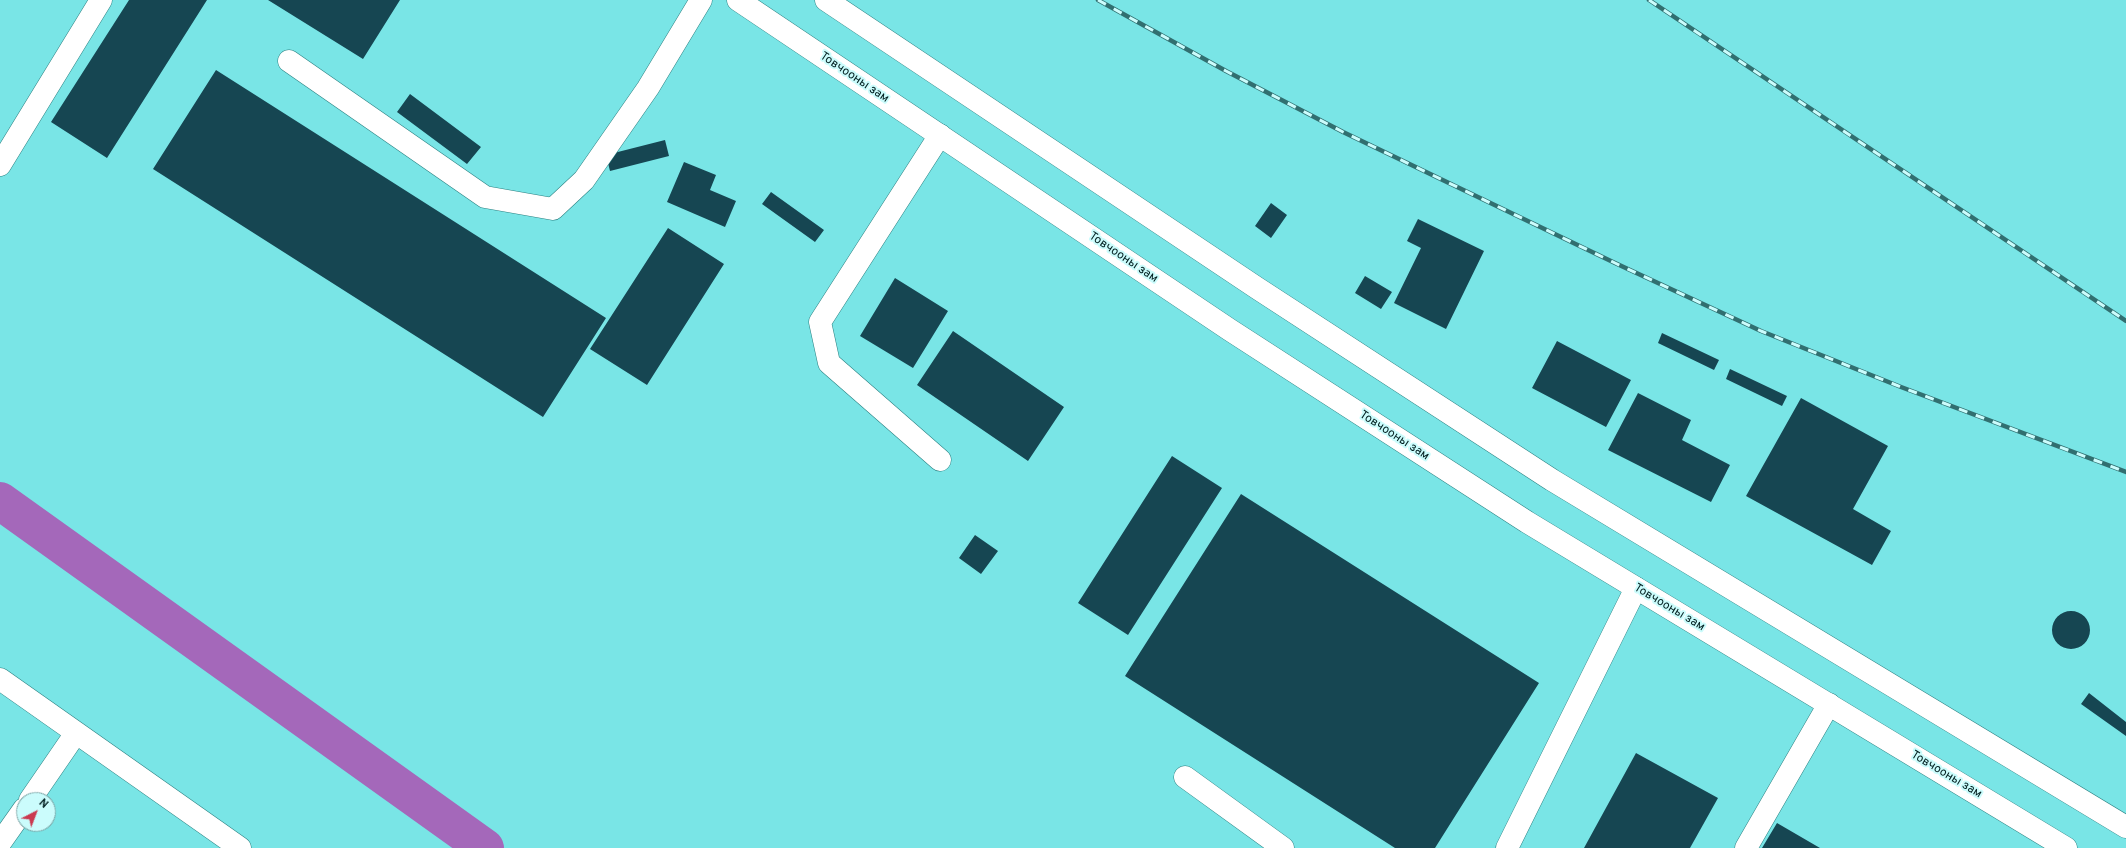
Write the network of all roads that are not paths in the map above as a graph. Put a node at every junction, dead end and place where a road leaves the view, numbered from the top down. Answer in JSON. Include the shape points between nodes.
{"nodes":[{"id":1,"x":101,"y":0,"type":"edge"},
{"id":2,"x":701,"y":0,"type":"edge"},
{"id":3,"x":738,"y":0,"type":"edge"},
{"id":4,"x":826,"y":0,"type":"edge"},
{"id":5,"x":289,"y":61,"type":"dead end"},
{"id":6,"x":940,"y":135,"type":"junction"},
{"id":7,"x":0,"y":165,"type":"edge"},
{"id":8,"x":940,"y":460,"type":"dead end"},
{"id":9,"x":1636,"y":588,"type":"junction"},
{"id":10,"x":0,"y":680,"type":"edge"},
{"id":11,"x":1829,"y":704,"type":"junction"},
{"id":12,"x":76,"y":733,"type":"junction"},
{"id":13,"x":1185,"y":777,"type":"dead end"},
{"id":14,"x":35,"y":792,"type":"edge"},
{"id":15,"x":16,"y":820,"type":"edge"},
{"id":16,"x":2126,"y":826,"type":"edge"},
{"id":17,"x":0,"y":843,"type":"edge"},
{"id":18,"x":240,"y":848,"type":"edge"},
{"id":19,"x":1283,"y":848,"type":"edge"},
{"id":20,"x":1507,"y":848,"type":"edge"},
{"id":21,"x":1746,"y":848,"type":"edge"},
{"id":22,"x":2066,"y":848,"type":"edge"}],
"edges":[{"from":1,"to":7,"type":"main road"},
{"from":2,"to":5,"type":"main road","via":[[648,88],[584,180],[554,208],[485,197]]},
{"from":3,"to":6,"type":"main road","name":"Товчооны зам"},
{"from":4,"to":16,"type":"main road","via":[[1256,288],[1552,480]]},
{"from":6,"to":8,"type":"main road","via":[[820,322],[829,363]]},
{"from":6,"to":9,"type":"main road","name":"Товчооны зам","via":[[1230,330],[1526,522]]},
{"from":9,"to":11,"type":"main road","name":"Товчооны зам"},
{"from":9,"to":20,"type":"main road"},
{"from":10,"to":12,"type":"main road"},
{"from":11,"to":21,"type":"main road"},
{"from":11,"to":22,"type":"main road","name":"Товчооны зам"},
{"from":12,"to":14,"type":"main road"},
{"from":12,"to":18,"type":"main road"},
{"from":13,"to":19,"type":"main road"},
{"from":15,"to":17,"type":"main road"}]}
